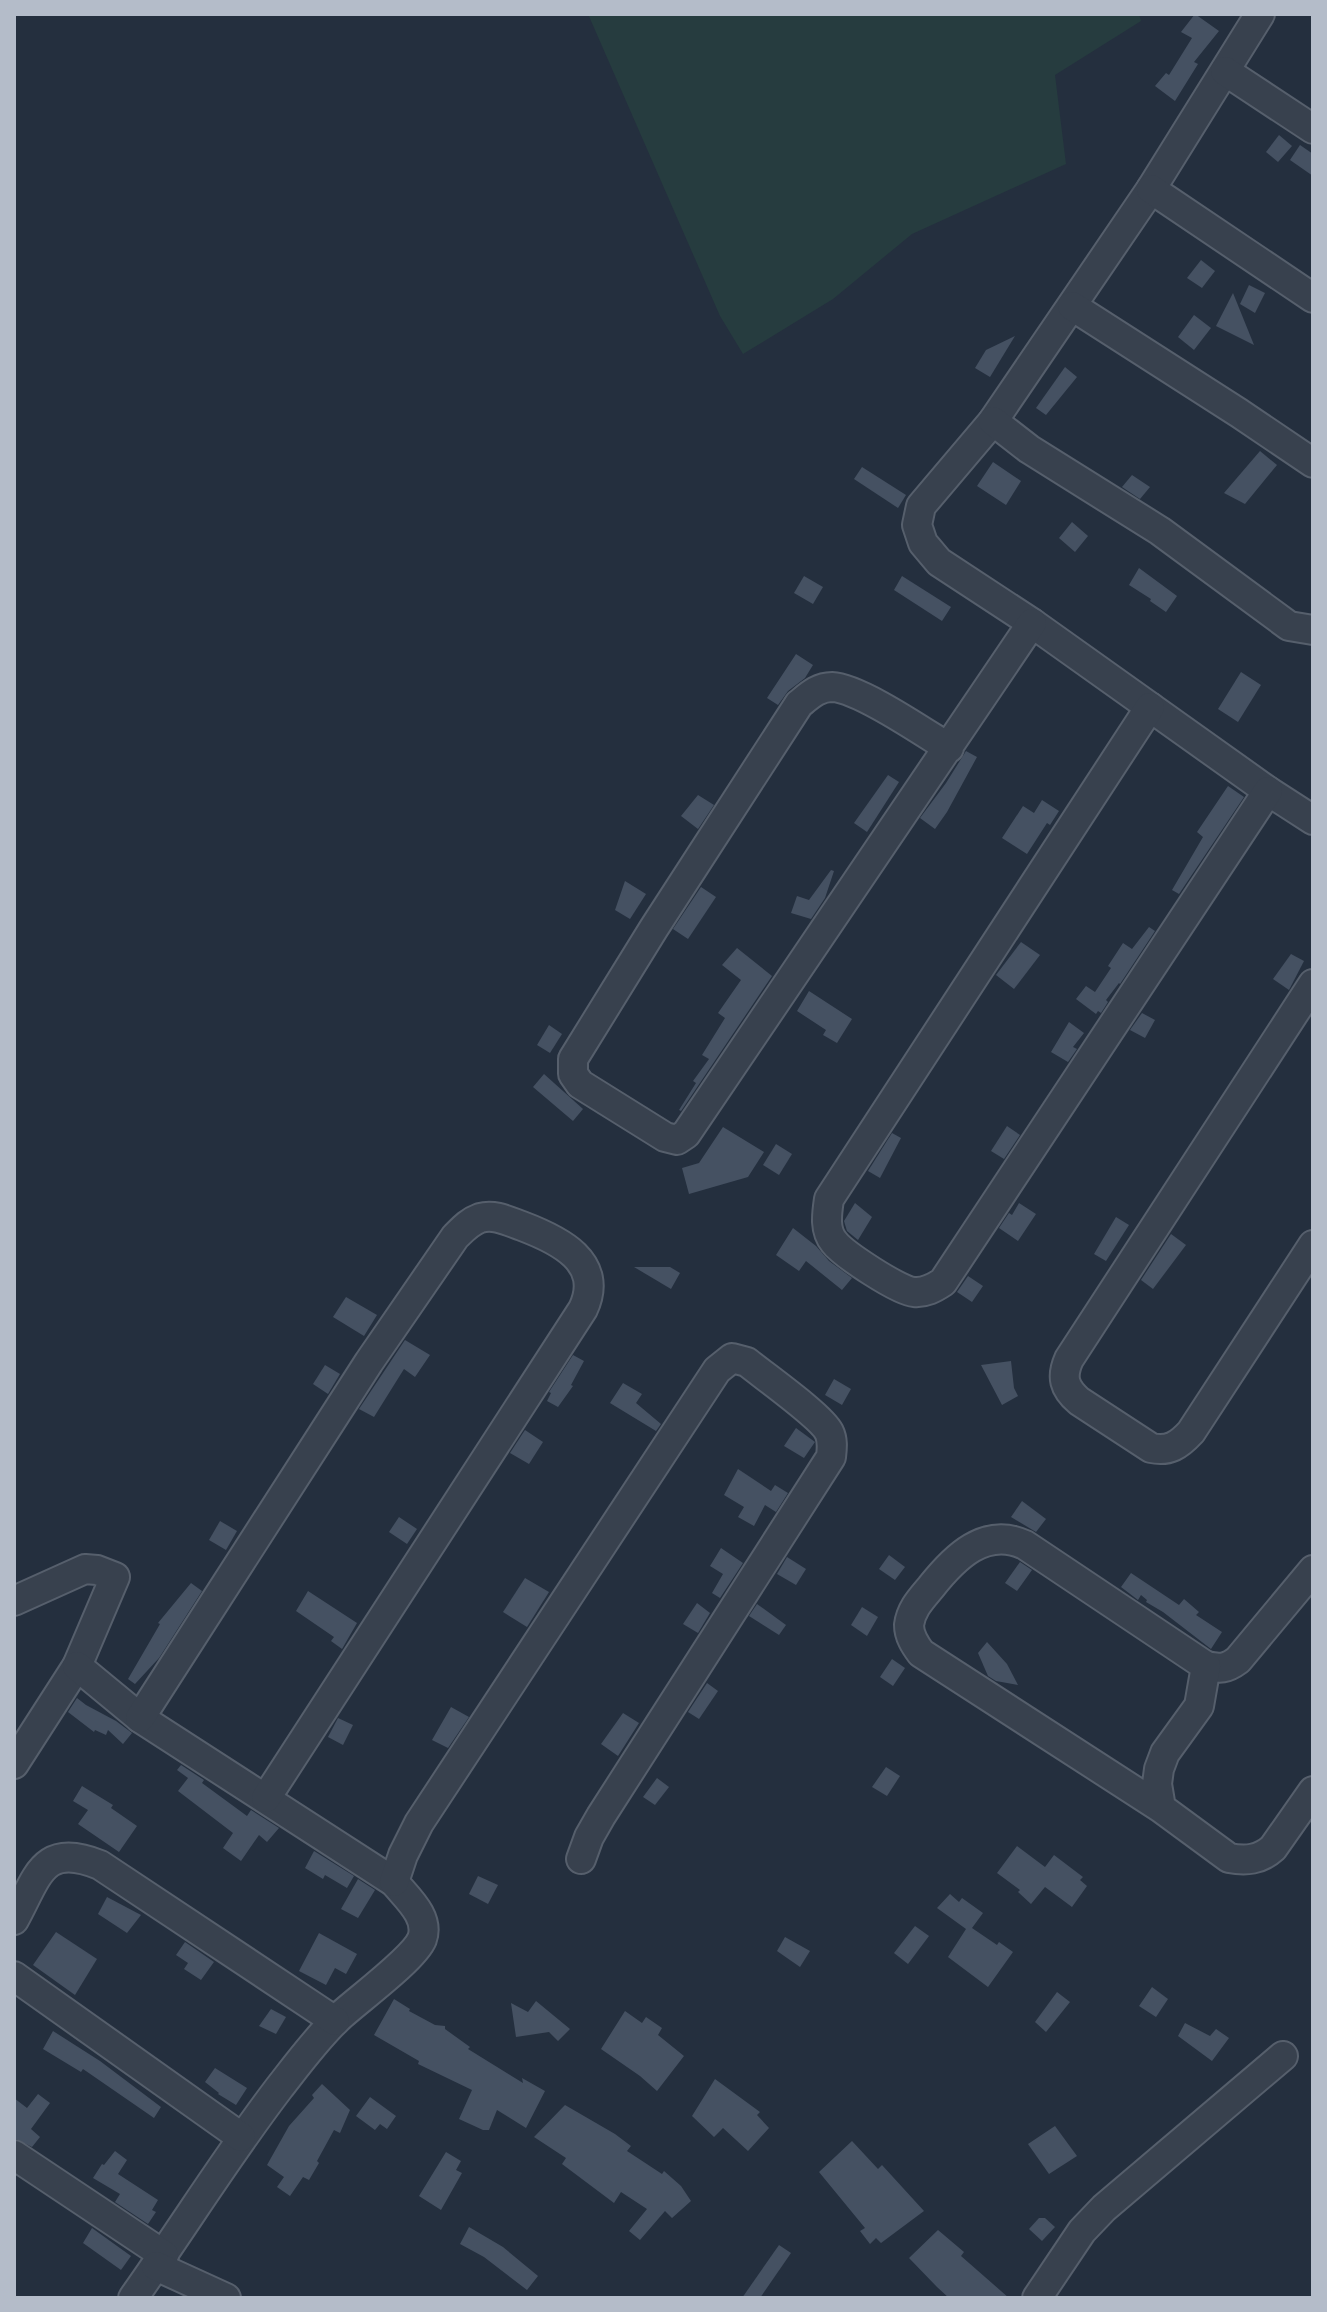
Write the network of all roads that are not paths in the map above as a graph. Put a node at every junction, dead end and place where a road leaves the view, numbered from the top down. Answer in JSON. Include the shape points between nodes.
{"nodes":[{"id":1,"x":1260,"y":14,"type":"edge"},
{"id":2,"x":1225,"y":71,"type":"junction"},
{"id":3,"x":1313,"y":129,"type":"edge"},
{"id":4,"x":1151,"y":189,"type":"junction"},
{"id":5,"x":1313,"y":298,"type":"edge"},
{"id":6,"x":1072,"y":306,"type":"junction"},
{"id":7,"x":993,"y":421,"type":"junction"},
{"id":8,"x":1313,"y":463,"type":"edge"},
{"id":9,"x":1032,"y":623,"type":"junction"},
{"id":10,"x":1313,"y":630,"type":"edge"},
{"id":11,"x":1150,"y":707,"type":"junction"},
{"id":12,"x":949,"y":748,"type":"junction"},
{"id":13,"x":1268,"y":791,"type":"junction"},
{"id":14,"x":1313,"y":820,"type":"edge"},
{"id":15,"x":1313,"y":984,"type":"edge"},
{"id":16,"x":1313,"y":1245,"type":"edge"},
{"id":17,"x":1313,"y":1570,"type":"edge"},
{"id":18,"x":14,"y":1601,"type":"edge"},
{"id":19,"x":77,"y":1666,"type":"junction"},
{"id":20,"x":1206,"y":1666,"type":"junction"},
{"id":21,"x":140,"y":1718,"type":"junction"},
{"id":22,"x":14,"y":1764,"type":"edge"},
{"id":23,"x":1313,"y":1791,"type":"edge"},
{"id":24,"x":266,"y":1798,"type":"junction"},
{"id":25,"x":1161,"y":1808,"type":"junction"},
{"id":26,"x":581,"y":1859,"type":"dead end"},
{"id":27,"x":394,"y":1882,"type":"junction"},
{"id":28,"x":14,"y":1920,"type":"edge"},
{"id":29,"x":14,"y":1976,"type":"edge"},
{"id":30,"x":335,"y":2021,"type":"junction"},
{"id":31,"x":1283,"y":2056,"type":"dead end"},
{"id":32,"x":241,"y":2137,"type":"junction"},
{"id":33,"x":14,"y":2155,"type":"edge"},
{"id":34,"x":160,"y":2260,"type":"junction"},
{"id":35,"x":133,"y":2298,"type":"edge"},
{"id":36,"x":226,"y":2298,"type":"edge"},
{"id":37,"x":1037,"y":2298,"type":"edge"}],
"edges":[{"from":1,"to":2,"type":"street"},
{"from":2,"to":3,"type":"street"},
{"from":2,"to":4,"type":"street"},
{"from":4,"to":5,"type":"street"},
{"from":4,"to":6,"type":"street"},
{"from":6,"to":7,"type":"street"},
{"from":6,"to":8,"type":"street"},
{"from":7,"to":9,"type":"street","via":[[921,506],[917,525],[923,543],[939,562]]},
{"from":7,"to":10,"type":"street","via":[[1160,531],[1289,626]]},
{"from":9,"to":11,"type":"street"},
{"from":9,"to":12,"type":"street"},
{"from":11,"to":13,"type":"street"},
{"from":11,"to":13,"type":"street","via":[[829,1199],[826,1215],[834,1242],[866,1267],[902,1290],[933,1289],[943,1282]]},
{"from":12,"to":12,"type":"street","via":[[683,1137],[665,1137],[580,1084],[573,1074],[573,1059],[799,704],[815,691],[846,689]]},
{"from":13,"to":14,"type":"street"},
{"from":15,"to":16,"type":"street","via":[[1069,1359],[1064,1383],[1070,1394],[1151,1448],[1173,1447],[1191,1432]]},
{"from":17,"to":20,"type":"street","via":[[1238,1660],[1220,1669]]},
{"from":18,"to":19,"type":"street","via":[[85,1569],[115,1577]]},
{"from":19,"to":21,"type":"street"},
{"from":19,"to":22,"type":"street"},
{"from":20,"to":25,"type":"street","via":[[1199,1706],[1159,1769]]},
{"from":20,"to":25,"type":"street","via":[[1010,1538],[963,1552],[912,1610],[909,1628],[921,1653]]},
{"from":21,"to":24,"type":"street"},
{"from":21,"to":24,"type":"street","via":[[369,1362],[462,1230],[482,1217],[498,1217],[565,1246],[587,1273],[590,1286],[583,1309]]},
{"from":23,"to":25,"type":"street","via":[[1273,1848],[1256,1859],[1229,1858]]},
{"from":24,"to":27,"type":"street"},
{"from":26,"to":27,"type":"street","via":[[601,1816],[831,1457],[828,1429],[739,1359],[724,1363],[708,1383],[419,1823]]},
{"from":27,"to":30,"type":"street","via":[[420,1913],[423,1937],[411,1954]]},
{"from":28,"to":30,"type":"street","via":[[43,1867],[53,1859],[82,1858]]},
{"from":29,"to":32,"type":"street"},
{"from":30,"to":32,"type":"street"},
{"from":31,"to":37,"type":"street","via":[[1104,2208]]},
{"from":32,"to":34,"type":"street"},
{"from":33,"to":34,"type":"street"},
{"from":34,"to":35,"type":"street"},
{"from":34,"to":36,"type":"street"}]}
